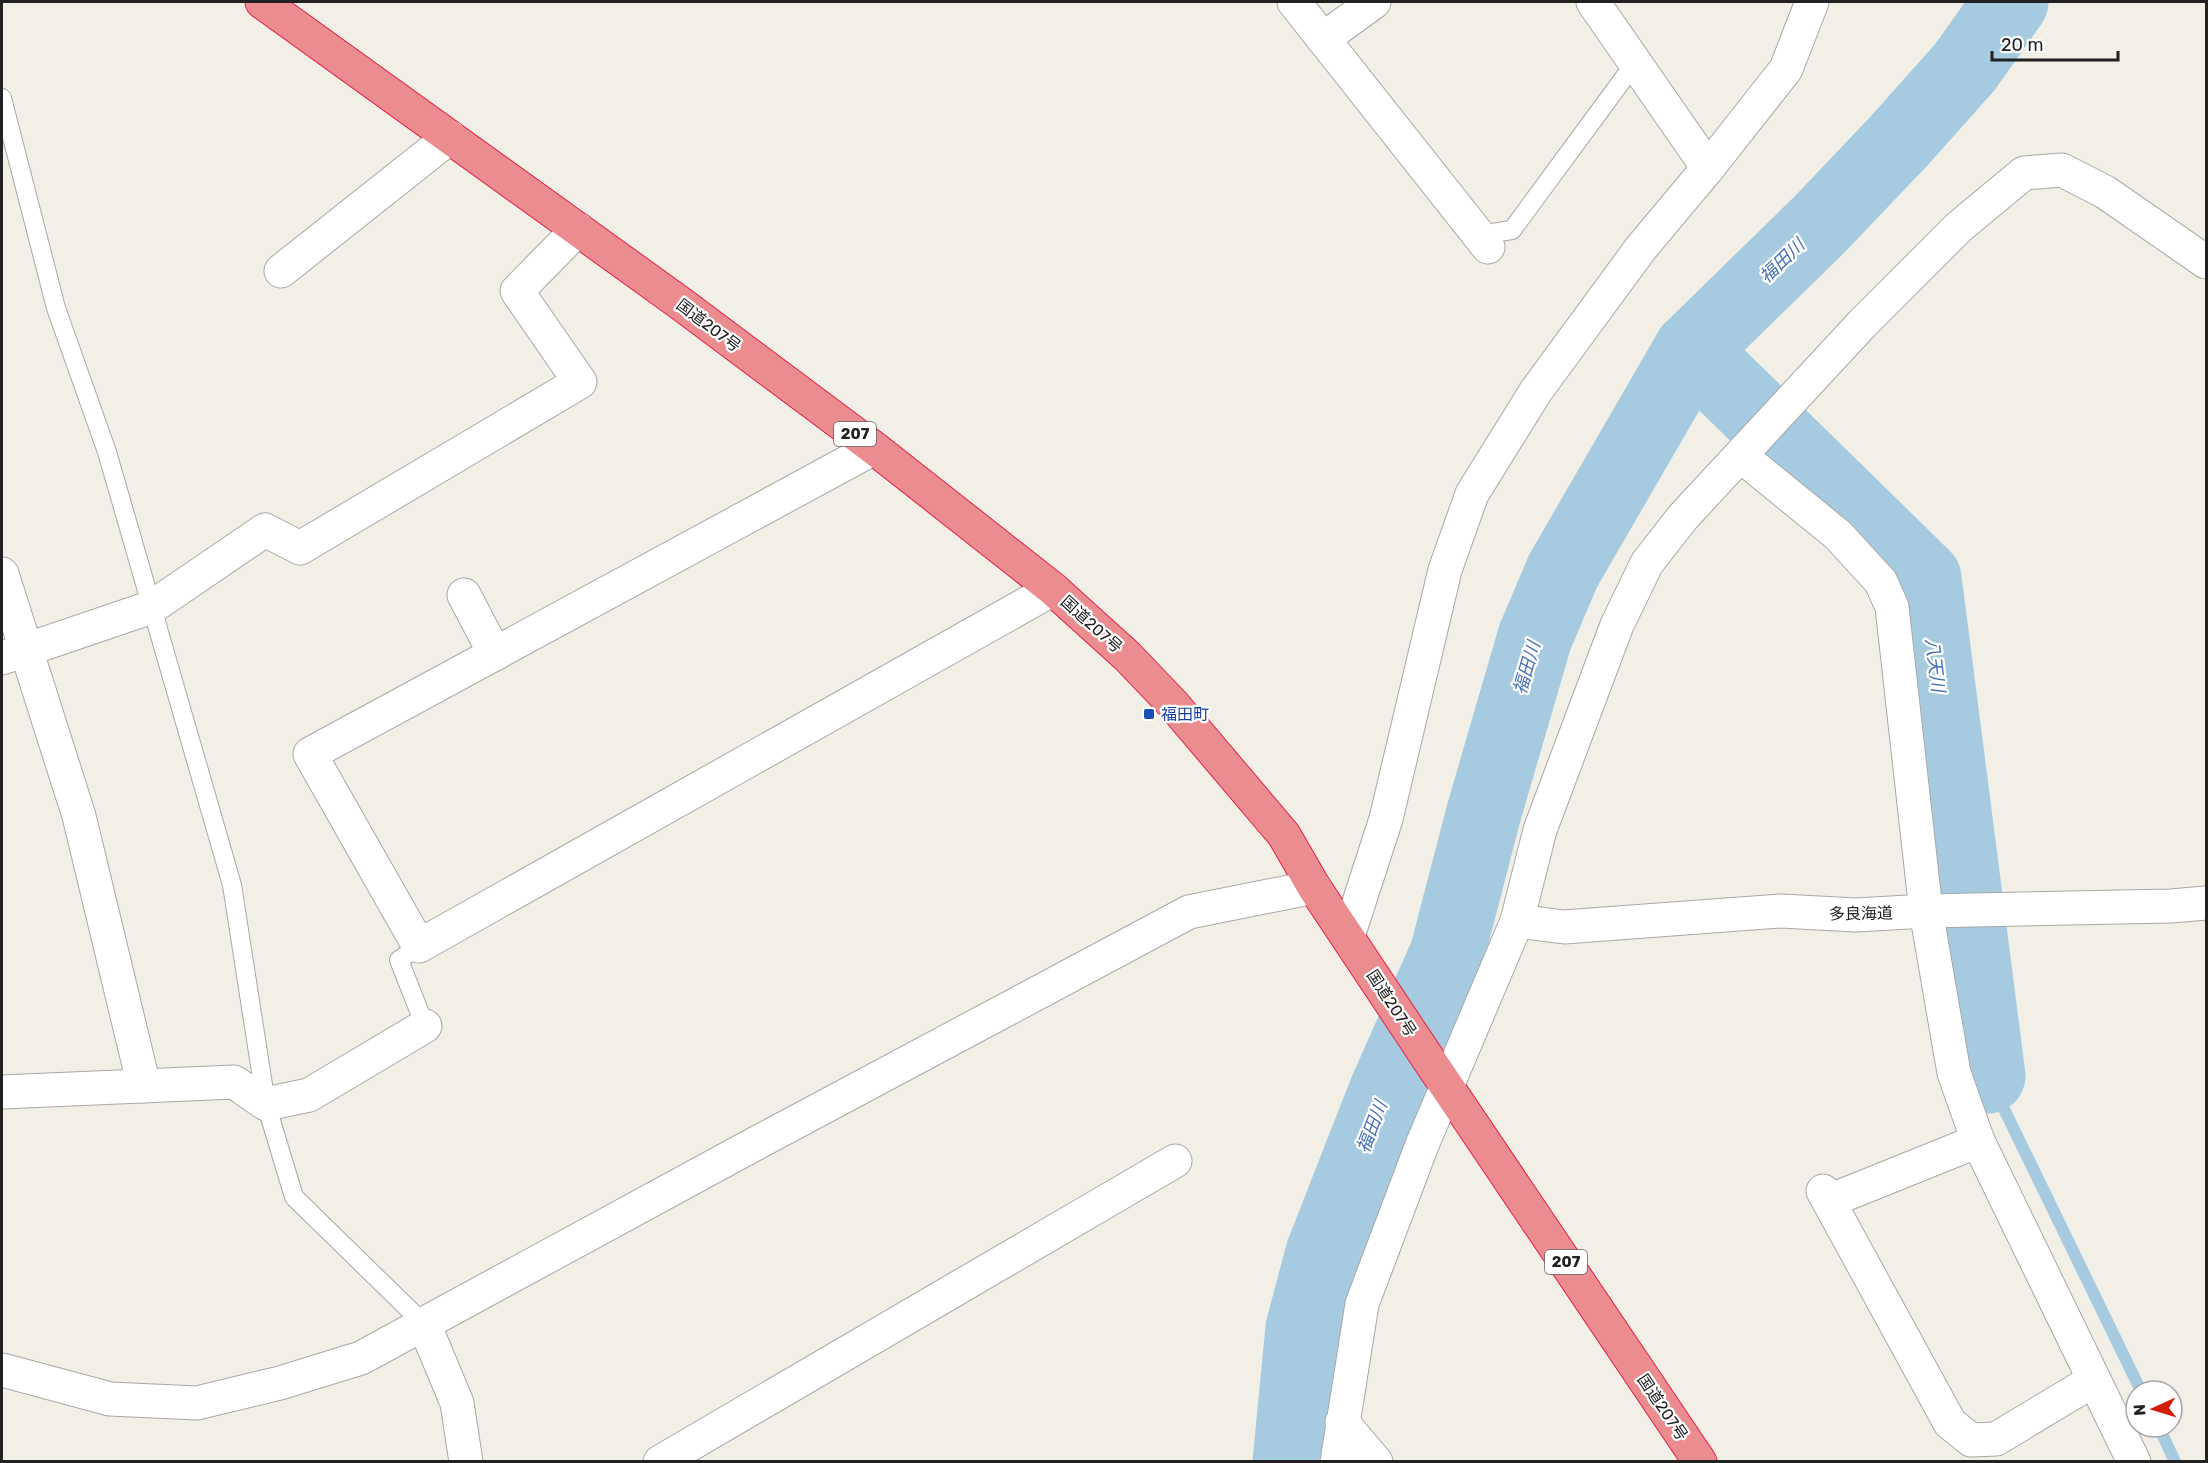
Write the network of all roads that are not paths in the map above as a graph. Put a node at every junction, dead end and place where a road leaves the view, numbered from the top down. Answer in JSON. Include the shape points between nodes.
{"nodes":[{"id":1,"x":262,"y":2,"type":"edge"},
{"id":2,"x":1294,"y":2,"type":"edge"},
{"id":3,"x":1374,"y":2,"type":"edge"},
{"id":4,"x":1593,"y":2,"type":"edge"},
{"id":5,"x":1812,"y":2,"type":"edge"},
{"id":6,"x":1323,"y":39,"type":"junction"},
{"id":7,"x":1635,"y":63,"type":"junction"},
{"id":8,"x":2,"y":98,"type":"edge"},
{"id":9,"x":450,"y":137,"type":"junction"},
{"id":10,"x":1708,"y":168,"type":"junction"},
{"id":11,"x":578,"y":229,"type":"junction"},
{"id":12,"x":1484,"y":241,"type":"joint"},
{"id":13,"x":2206,"y":262,"type":"edge"},
{"id":14,"x":281,"y":271,"type":"dead end"},
{"id":15,"x":874,"y":448,"type":"junction"},
{"id":16,"x":1740,"y":456,"type":"junction"},
{"id":17,"x":2,"y":574,"type":"edge"},
{"id":18,"x":1053,"y":589,"type":"junction"},
{"id":19,"x":464,"y":595,"type":"dead end"},
{"id":20,"x":152,"y":607,"type":"junction"},
{"id":21,"x":13,"y":654,"type":"edge"},
{"id":22,"x":495,"y":654,"type":"junction"},
{"id":23,"x":1314,"y":887,"type":"junction"},
{"id":24,"x":2206,"y":903,"type":"edge"},
{"id":25,"x":1926,"y":911,"type":"junction"},
{"id":26,"x":1517,"y":921,"type":"junction"},
{"id":27,"x":419,"y":946,"type":"junction"},
{"id":28,"x":1355,"y":947,"type":"junction"},
{"id":29,"x":425,"y":1026,"type":"joint"},
{"id":30,"x":1439,"y":1074,"type":"junction"},
{"id":31,"x":144,"y":1086,"type":"junction"},
{"id":32,"x":2,"y":1092,"type":"edge"},
{"id":33,"x":266,"y":1104,"type":"junction"},
{"id":34,"x":1978,"y":1141,"type":"junction"},
{"id":35,"x":1175,"y":1161,"type":"dead end"},
{"id":36,"x":424,"y":1324,"type":"junction"},
{"id":37,"x":2,"y":1370,"type":"edge"},
{"id":38,"x":2094,"y":1380,"type":"junction"},
{"id":39,"x":1342,"y":1422,"type":"junction"},
{"id":40,"x":466,"y":1461,"type":"edge"},
{"id":41,"x":660,"y":1461,"type":"edge"},
{"id":42,"x":1337,"y":1461,"type":"edge"},
{"id":43,"x":1376,"y":1461,"type":"edge"},
{"id":44,"x":1700,"y":1461,"type":"edge"},
{"id":45,"x":2134,"y":1461,"type":"edge"}],
"edges":[{"from":1,"to":9,"type":"highway","name":"国道207号","number":"207"},
{"from":2,"to":6,"type":"street"},
{"from":3,"to":6,"type":"street"},
{"from":4,"to":7,"type":"street"},
{"from":5,"to":10,"type":"street","via":[[1786,69]]},
{"from":6,"to":12,"type":"street"},
{"from":7,"to":10,"type":"street"},
{"from":7,"to":12,"type":"lane","via":[[1512,230]]},
{"from":8,"to":20,"type":"lane","via":[[56,308],[107,452]]},
{"from":9,"to":11,"type":"highway","name":"国道207号","number":"207"},
{"from":9,"to":14,"type":"street"},
{"from":10,"to":28,"type":"street","via":[[1641,248],[1536,391],[1472,494],[1445,570]]},
{"from":11,"to":15,"type":"highway","name":"国道207号","number":"207"},
{"from":11,"to":20,"type":"street","via":[[517,291],[580,382],[300,548],[265,530]]},
{"from":13,"to":16,"type":"street","via":[[2104,192],[2062,170],[2024,173],[1918,267]]},
{"from":15,"to":18,"type":"highway","name":"国道207号","number":"207"},
{"from":15,"to":22,"type":"street"},
{"from":16,"to":25,"type":"street","via":[[1838,535],[1881,582],[1892,607]]},
{"from":16,"to":26,"type":"street","via":[[1683,517],[1647,563],[1617,625],[1540,830]]},
{"from":17,"to":21,"type":"street"},
{"from":18,"to":23,"type":"highway","name":"国道207号","number":"207","via":[[1127,656],[1173,705],[1284,835]]},
{"from":18,"to":27,"type":"street"},
{"from":19,"to":22,"type":"street"},
{"from":20,"to":21,"type":"street"},
{"from":20,"to":33,"type":"lane","via":[[232,885]]},
{"from":21,"to":31,"type":"street","via":[[79,816]]},
{"from":22,"to":27,"type":"street","via":[[310,754]]},
{"from":23,"to":28,"type":"highway","name":"国道207号","number":"207"},
{"from":23,"to":36,"type":"street","via":[[1189,912]]},
{"from":24,"to":25,"type":"street","name":"多良海道"},
{"from":25,"to":26,"type":"street","name":"多良海道","via":[[1856,915],[1781,911],[1564,927]]},
{"from":25,"to":34,"type":"street","via":[[1954,1073]]},
{"from":26,"to":30,"type":"street"},
{"from":27,"to":29,"type":"lane","via":[[399,960]]},
{"from":28,"to":30,"type":"highway","name":"国道207号","number":"207"},
{"from":29,"to":33,"type":"street","via":[[309,1095]]},
{"from":30,"to":39,"type":"street","via":[[1362,1304]]},
{"from":30,"to":44,"type":"highway","name":"国道207号","number":"207"},
{"from":31,"to":32,"type":"street"},
{"from":31,"to":33,"type":"street","via":[[234,1082]]},
{"from":33,"to":36,"type":"lane","via":[[294,1197]]},
{"from":34,"to":38,"type":"street"},
{"from":34,"to":38,"type":"street","via":[[1826,1196],[1950,1424],[1971,1440],[1996,1439]]},
{"from":35,"to":41,"type":"street"},
{"from":36,"to":37,"type":"street","via":[[361,1358],[280,1383],[197,1402],[110,1399]]},
{"from":36,"to":40,"type":"street","via":[[457,1403]]},
{"from":38,"to":45,"type":"street"},
{"from":39,"to":42,"type":"street"},
{"from":39,"to":43,"type":"street"}]}
